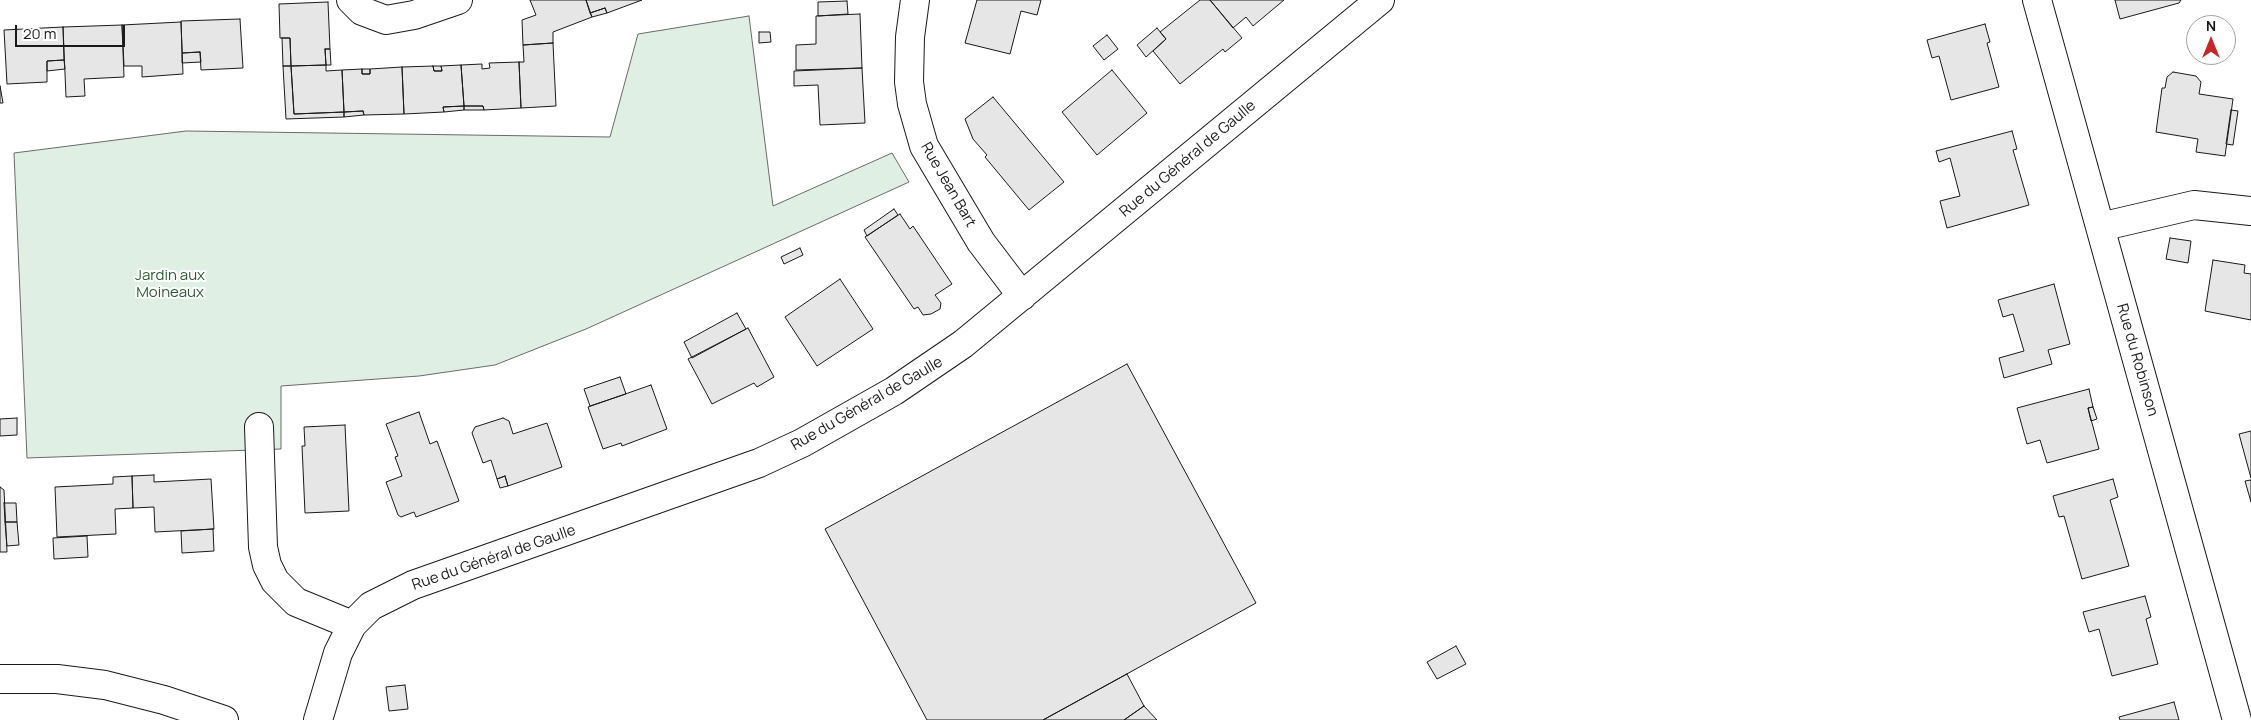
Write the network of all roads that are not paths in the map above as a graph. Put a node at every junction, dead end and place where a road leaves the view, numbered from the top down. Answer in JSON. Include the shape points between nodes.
{"nodes":[{"id":1,"x":351,"y":0,"type":"edge"},
{"id":2,"x":458,"y":0,"type":"edge"},
{"id":3,"x":915,"y":0,"type":"edge"},
{"id":4,"x":1380,"y":0,"type":"edge"},
{"id":5,"x":2037,"y":0,"type":"edge"},
{"id":6,"x":2251,"y":211,"type":"edge"},
{"id":7,"x":2100,"y":227,"type":"junction"},
{"id":8,"x":1022,"y":296,"type":"junction"},
{"id":9,"x":259,"y":427,"type":"dead end"},
{"id":10,"x":352,"y":625,"type":"junction"},
{"id":11,"x":0,"y":678,"type":"edge"},
{"id":12,"x":224,"y":720,"type":"edge"},
{"id":13,"x":318,"y":720,"type":"edge"},
{"id":14,"x":2237,"y":720,"type":"edge"}],
"edges":[{"from":1,"to":2,"type":"street","via":[[362,11],[386,20],[414,15]]},
{"from":3,"to":8,"type":"street","name":"Rue Jean Bart","via":[[910,37],[910,82],[924,146],[981,242]]},
{"from":4,"to":8,"type":"street","name":"Rue du Général de Gaulle"},
{"from":5,"to":7,"type":"street","name":"Rue du Robinson"},
{"from":6,"to":7,"type":"street","via":[[2188,205]]},
{"from":7,"to":14,"type":"street","name":"Rue du Robinson"},
{"from":8,"to":10,"type":"street","name":"Rue du Général de Gaulle","via":[[920,375],[778,456],[396,592],[371,606]]},
{"from":9,"to":10,"type":"street","via":[[263,547],[267,565],[275,581],[296,602]]},
{"from":10,"to":13,"type":"street","name":"Rue du Général de Gaulle","via":[[332,668]]},
{"from":11,"to":12,"type":"street","via":[[44,678],[105,685]]}]}
